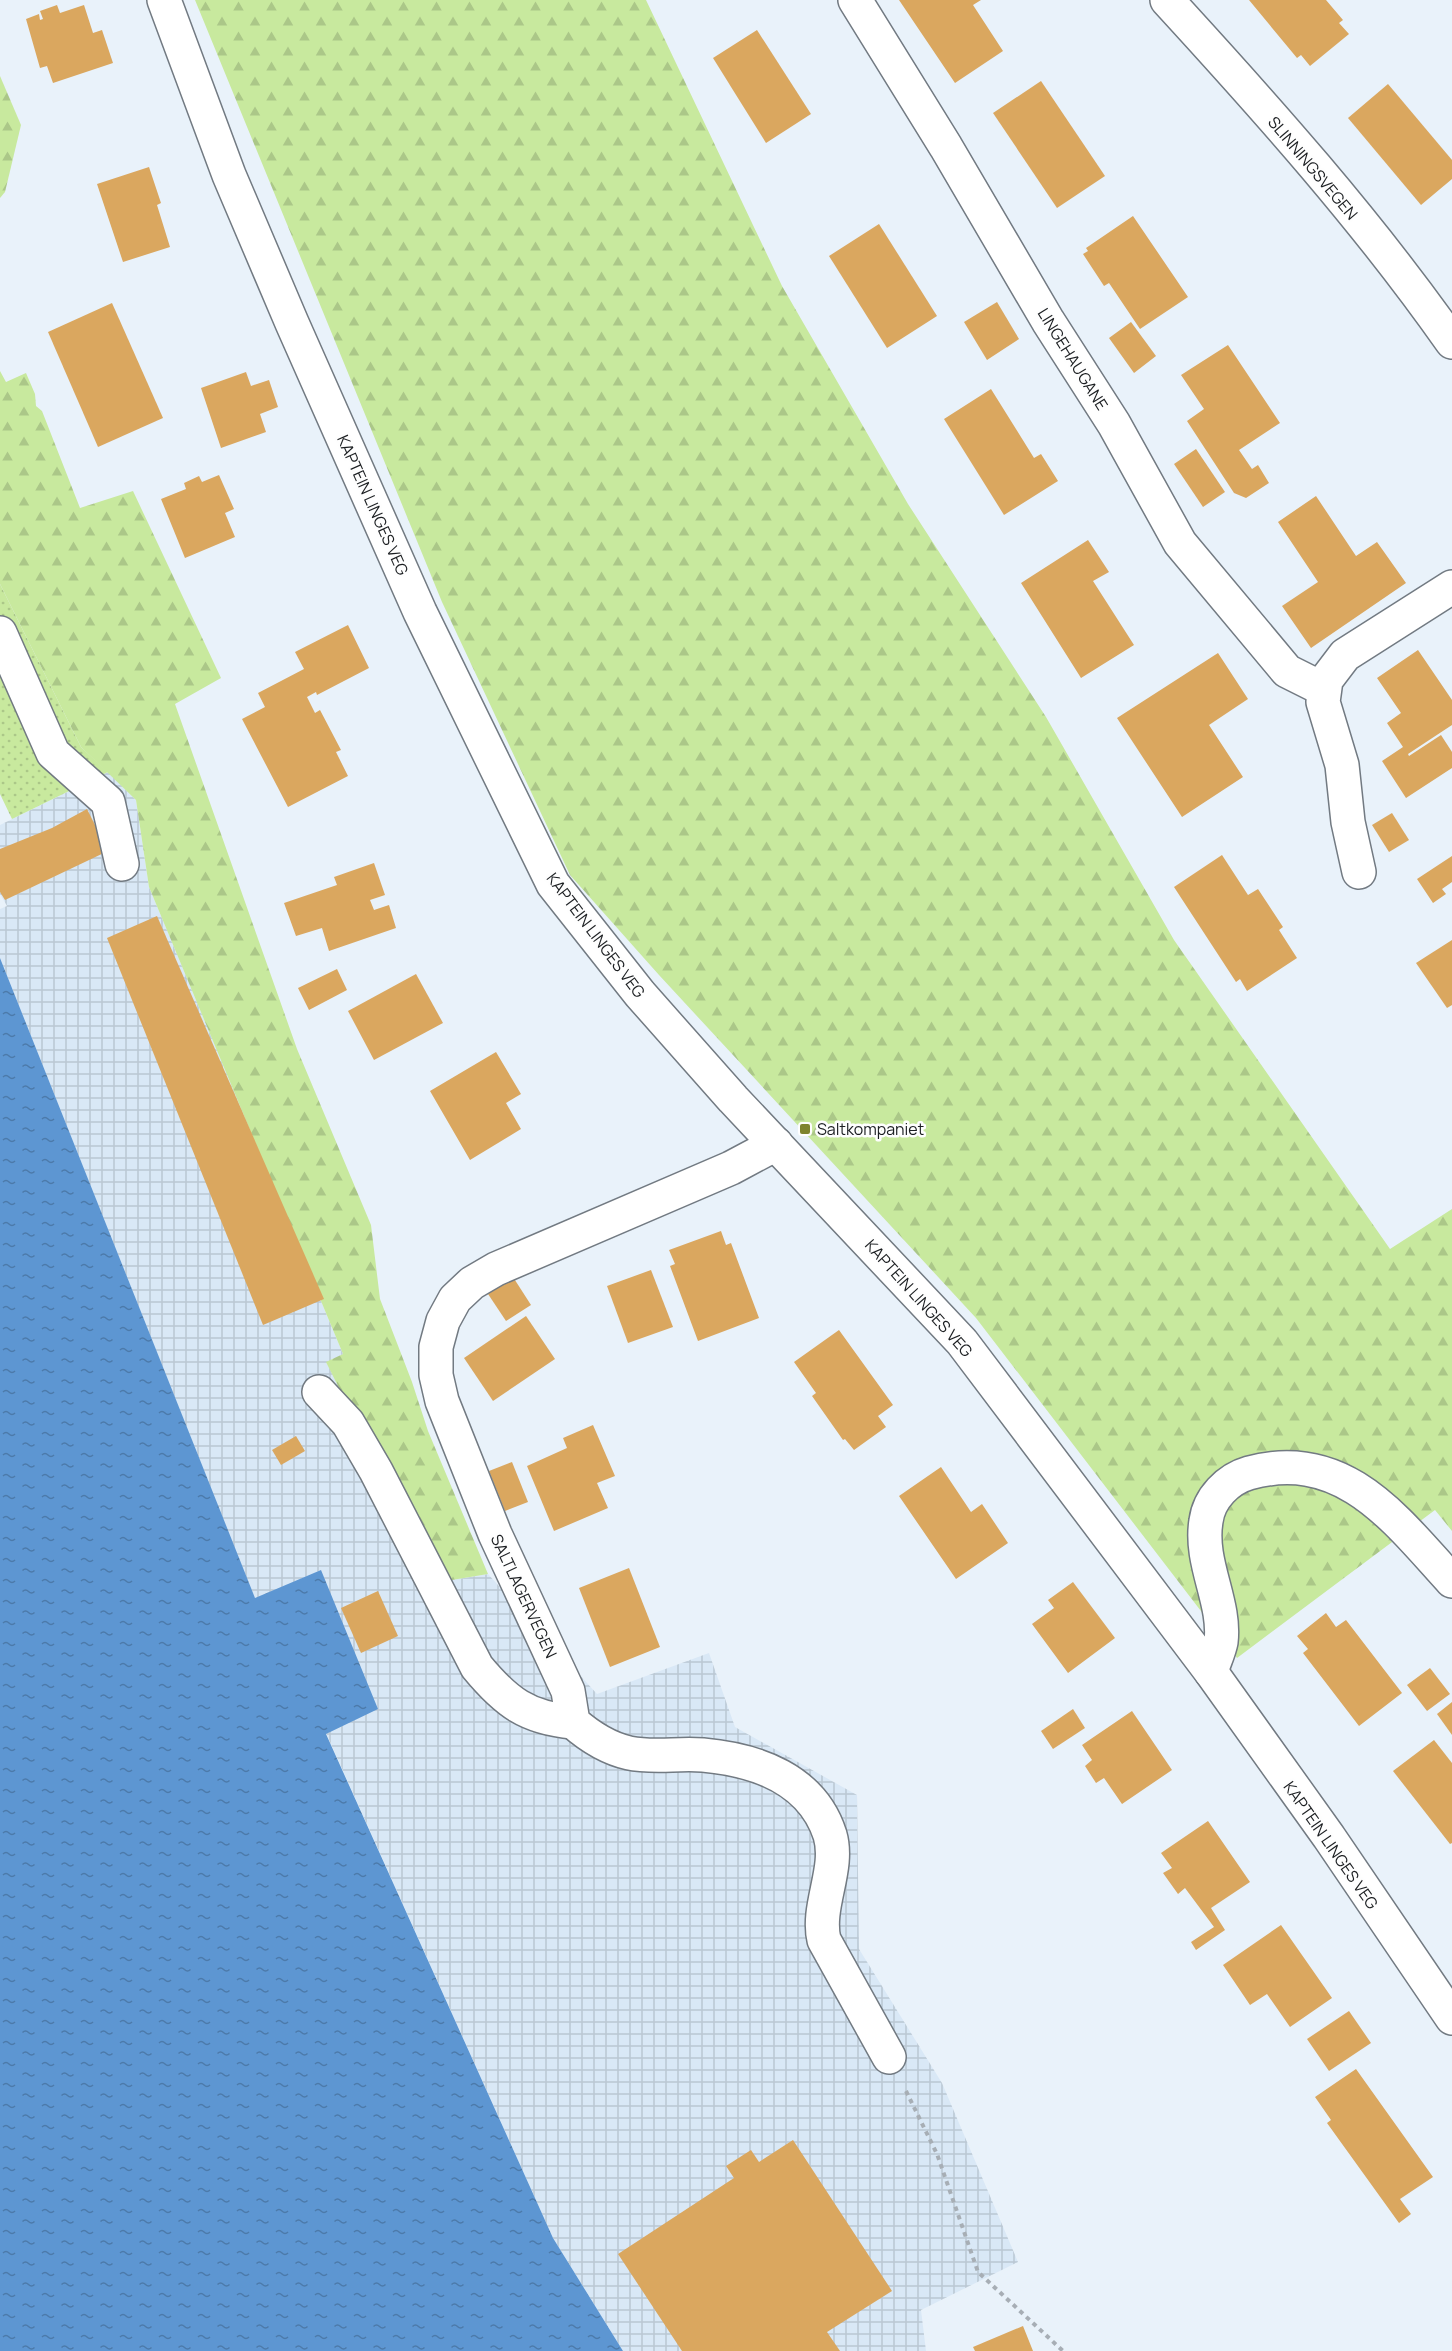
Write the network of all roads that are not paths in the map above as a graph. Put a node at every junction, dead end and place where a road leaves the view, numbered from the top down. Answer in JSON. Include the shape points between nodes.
{"nodes":[{"id":1,"x":164,"y":0,"type":"edge"},
{"id":2,"x":855,"y":0,"type":"edge"},
{"id":3,"x":1167,"y":0,"type":"edge"},
{"id":4,"x":1452,"y":342,"type":"edge"},
{"id":5,"x":1452,"y":588,"type":"edge"},
{"id":6,"x":0,"y":633,"type":"edge"},
{"id":7,"x":1323,"y":689,"type":"junction"},
{"id":8,"x":122,"y":864,"type":"dead end"},
{"id":9,"x":1359,"y":873,"type":"dead end"},
{"id":10,"x":776,"y":1144,"type":"junction"},
{"id":11,"x":319,"y":1392,"type":"dead end"},
{"id":12,"x":1452,"y":1581,"type":"edge"},
{"id":13,"x":1211,"y":1672,"type":"junction"},
{"id":14,"x":573,"y":1722,"type":"junction"},
{"id":15,"x":1452,"y":2018,"type":"edge"},
{"id":16,"x":889,"y":2057,"type":"road end"}],
"edges":[{"from":1,"to":10,"type":"street","name":"KAPTEIN LINGES VEG","via":[[229,175],[297,334],[420,612],[552,884],[640,994]]},
{"from":2,"to":7,"type":"street","name":"LINGEHAUGANE","via":[[1114,424],[1180,543],[1287,671]]},
{"from":3,"to":4,"type":"street","name":"SLINNINGSVEGEN","via":[[1395,265]]},
{"from":5,"to":7,"type":"street","via":[[1345,655]]},
{"from":6,"to":8,"type":"street","via":[[53,753],[108,802]]},
{"from":7,"to":9,"type":"street","via":[[1323,702],[1342,765]]},
{"from":10,"to":13,"type":"street","name":"KAPTEIN LINGES VEG","via":[[962,1342]]},
{"from":10,"to":14,"type":"street","name":"SALTLAGERVEGEN","via":[[731,1168],[496,1269],[455,1299],[443,1321],[436,1347],[436,1375],[442,1401],[495,1534],[568,1691]]},
{"from":11,"to":14,"type":"street","via":[[348,1423],[376,1471],[477,1667],[498,1693],[515,1705],[540,1717]]},
{"from":12,"to":13,"type":"street","via":[[1389,1512],[1350,1482],[1317,1471],[1288,1468],[1264,1469],[1237,1477],[1218,1493],[1206,1519],[1205,1552],[1221,1628],[1221,1643]]},
{"from":13,"to":15,"type":"street","name":"KAPTEIN LINGES VEG"},
{"from":14,"to":16,"type":"street","via":[[602,1744],[630,1753],[703,1755],[759,1765],[783,1776],[807,1796],[831,1838],[824,1940]]}]}
